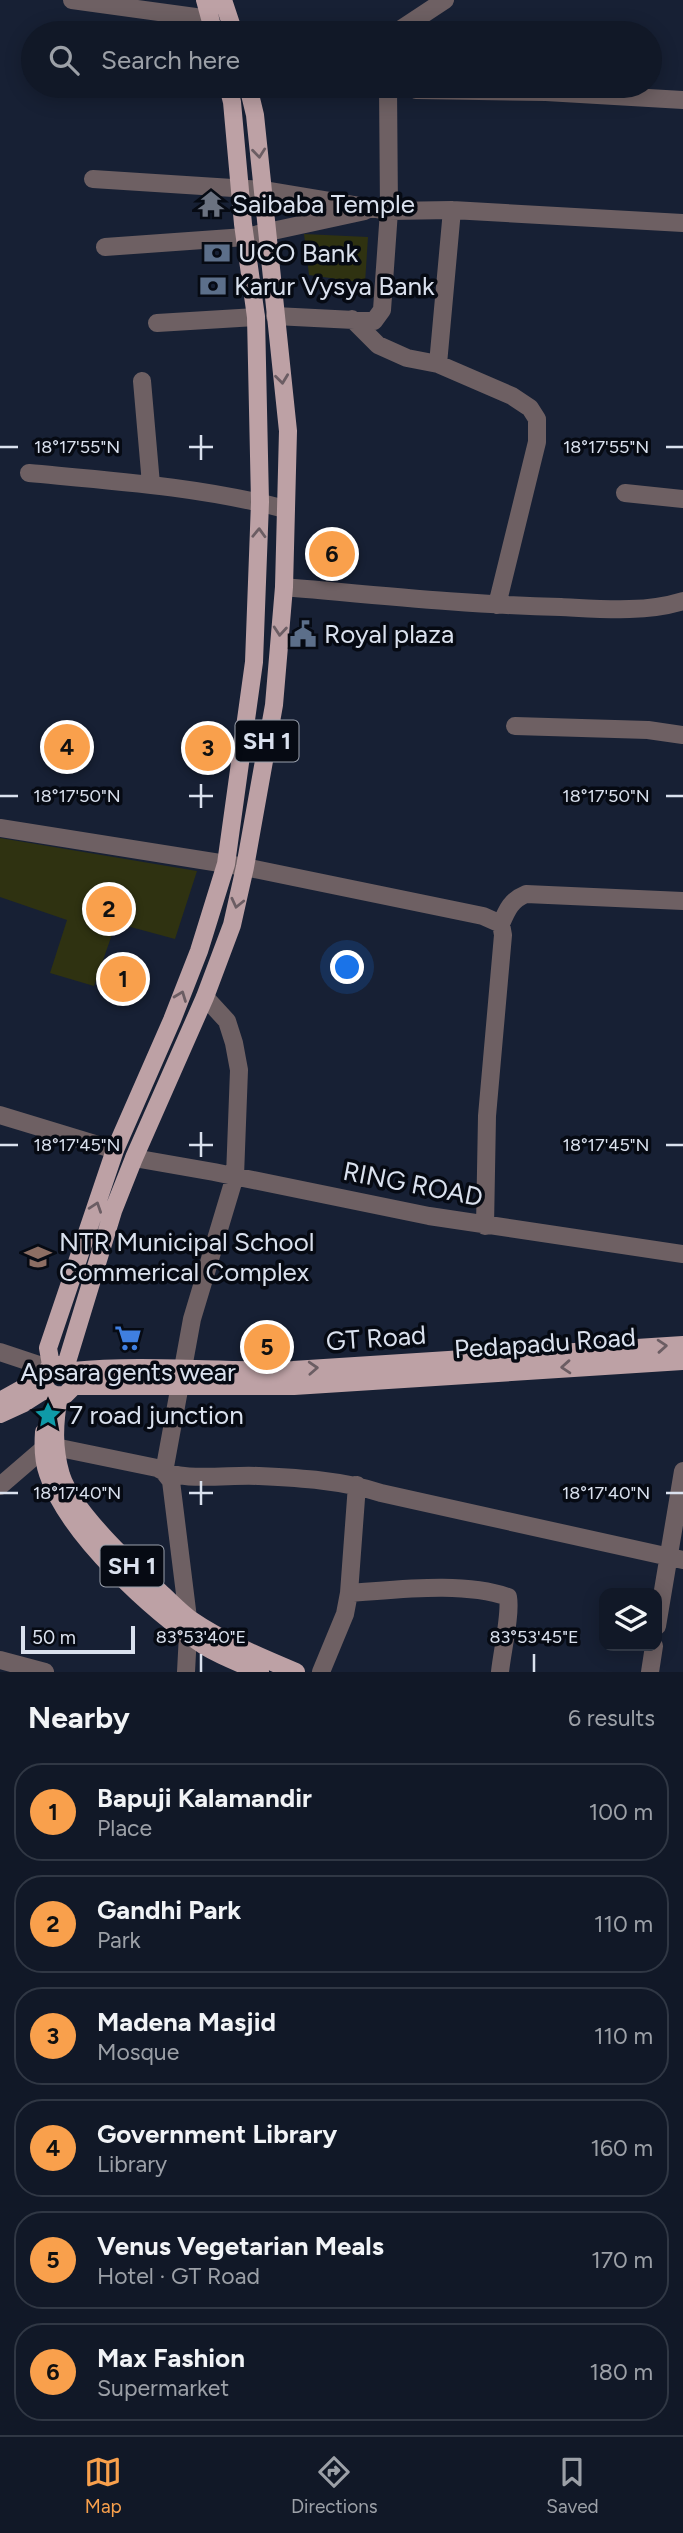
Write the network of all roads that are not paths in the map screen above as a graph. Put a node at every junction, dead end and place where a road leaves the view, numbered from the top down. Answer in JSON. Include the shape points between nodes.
{"nodes":[{"id":1,"x":72,"y":0,"type":"edge"},
{"id":2,"x":205,"y":0,"type":"edge"},
{"id":3,"x":223,"y":0,"type":"edge"},
{"id":4,"x":445,"y":0,"type":"edge"},
{"id":5,"x":185,"y":21,"type":"edge"},
{"id":6,"x":211,"y":21,"type":"edge"},
{"id":7,"x":230,"y":21,"type":"edge"},
{"id":8,"x":413,"y":21,"type":"edge"},
{"id":9,"x":231,"y":98,"type":"edge"},
{"id":10,"x":251,"y":98,"type":"edge"},
{"id":11,"x":387,"y":98,"type":"edge"},
{"id":12,"x":649,"y":98,"type":"edge"},
{"id":13,"x":683,"y":100,"type":"edge"},
{"id":14,"x":93,"y":179,"type":"dead end"},
{"id":15,"x":240,"y":190,"type":"junction"},
{"id":16,"x":263,"y":190,"type":"junction"},
{"id":17,"x":382,"y":210,"type":"junction"},
{"id":18,"x":452,"y":210,"type":"junction"},
{"id":19,"x":683,"y":223,"type":"edge"},
{"id":20,"x":267,"y":232,"type":"junction"},
{"id":21,"x":245,"y":237,"type":"junction"},
{"id":22,"x":105,"y":247,"type":"dead end"},
{"id":23,"x":275,"y":316,"type":"junction"},
{"id":24,"x":256,"y":317,"type":"junction"},
{"id":25,"x":352,"y":319,"type":"junction"},
{"id":26,"x":157,"y":323,"type":"dead end"},
{"id":27,"x":438,"y":364,"type":"junction"},
{"id":28,"x":142,"y":381,"type":"dead end"},
{"id":29,"x":29,"y":473,"type":"dead end"},
{"id":30,"x":152,"y":484,"type":"junction"},
{"id":31,"x":625,"y":493,"type":"dead end"},
{"id":32,"x":683,"y":499,"type":"edge"},
{"id":33,"x":260,"y":502,"type":"junction"},
{"id":34,"x":285,"y":509,"type":"junction"},
{"id":35,"x":284,"y":587,"type":"junction"},
{"id":36,"x":683,"y":601,"type":"edge"},
{"id":37,"x":496,"y":605,"type":"junction"},
{"id":38,"x":514,"y":726,"type":"dead end"},
{"id":39,"x":683,"y":735,"type":"edge"},
{"id":40,"x":0,"y":828,"type":"edge"},
{"id":41,"x":226,"y":864,"type":"junction"},
{"id":42,"x":245,"y":867,"type":"junction"},
{"id":43,"x":683,"y":901,"type":"edge"},
{"id":44,"x":501,"y":923,"type":"junction"},
{"id":45,"x":205,"y":997,"type":"junction"},
{"id":46,"x":0,"y":1115,"type":"edge"},
{"id":47,"x":115,"y":1150,"type":"junction"},
{"id":48,"x":134,"y":1158,"type":"junction"},
{"id":49,"x":235,"y":1176,"type":"junction"},
{"id":50,"x":485,"y":1226,"type":"junction"},
{"id":51,"x":683,"y":1254,"type":"edge"},
{"id":52,"x":683,"y":1345,"type":"edge"},
{"id":53,"x":0,"y":1352,"type":"edge"},
{"id":54,"x":683,"y":1362,"type":"edge"},
{"id":55,"x":184,"y":1369,"type":"junction"},
{"id":56,"x":57,"y":1379,"type":"junction"},
{"id":57,"x":180,"y":1388,"type":"junction"},
{"id":58,"x":0,"y":1401,"type":"edge"},
{"id":59,"x":0,"y":1414,"type":"edge"},
{"id":60,"x":49,"y":1448,"type":"junction"},
{"id":61,"x":683,"y":1471,"type":"edge"},
{"id":62,"x":164,"y":1472,"type":"junction"},
{"id":63,"x":358,"y":1485,"type":"junction"},
{"id":64,"x":0,"y":1486,"type":"edge"},
{"id":65,"x":675,"y":1558,"type":"edge"},
{"id":66,"x":349,"y":1592,"type":"junction"},
{"id":67,"x":662,"y":1607,"type":"edge"},
{"id":68,"x":188,"y":1626,"type":"junction"},
{"id":69,"x":653,"y":1651,"type":"edge"},
{"id":70,"x":0,"y":1660,"type":"edge"},
{"id":71,"x":45,"y":1672,"type":"edge"},
{"id":72,"x":186,"y":1672,"type":"edge"},
{"id":73,"x":260,"y":1672,"type":"edge"},
{"id":74,"x":296,"y":1672,"type":"edge"},
{"id":75,"x":321,"y":1672,"type":"edge"},
{"id":76,"x":500,"y":1672,"type":"edge"},
{"id":77,"x":650,"y":1672,"type":"edge"}],
"edges":[{"from":1,"to":5,"type":"street"},
{"from":2,"to":6,"type":"main road"},
{"from":3,"to":7,"type":"main road"},
{"from":4,"to":8,"type":"street"},
{"from":9,"to":15,"type":"main road","number":"SH 1"},
{"from":10,"to":16,"type":"main road","number":"SH 1","one_way":true},
{"from":11,"to":17,"type":"street"},
{"from":12,"to":13,"type":"street"},
{"from":14,"to":15,"type":"street"},
{"from":15,"to":16,"type":"street"},
{"from":15,"to":21,"type":"main road","number":"SH 1"},
{"from":16,"to":17,"type":"street"},
{"from":16,"to":20,"type":"main road","number":"SH 1"},
{"from":17,"to":18,"type":"street"},
{"from":17,"to":20,"type":"street"},
{"from":17,"to":25,"type":"street","via":[[382,310],[374,321]]},
{"from":18,"to":19,"type":"street"},
{"from":18,"to":27,"type":"street"},
{"from":20,"to":21,"type":"street"},
{"from":20,"to":23,"type":"main road","number":"SH 1"},
{"from":21,"to":22,"type":"street"},
{"from":21,"to":24,"type":"main road","number":"SH 1"},
{"from":23,"to":25,"type":"street"},
{"from":23,"to":34,"type":"main road","number":"SH 1","one_way":true,"via":[[288,432]]},
{"from":24,"to":26,"type":"street"},
{"from":24,"to":33,"type":"main road","number":"SH 1"},
{"from":25,"to":27,"type":"street","via":[[378,345],[407,358]]},
{"from":27,"to":37,"type":"street","via":[[512,396],[537,419],[534,453]]},
{"from":28,"to":30,"type":"street"},
{"from":29,"to":30,"type":"street"},
{"from":30,"to":33,"type":"street"},
{"from":31,"to":32,"type":"street"},
{"from":33,"to":34,"type":"street"},
{"from":41,"to":33,"type":"main road","number":"SH 1","one_way":true,"via":[[254,662]]},
{"from":34,"to":35,"type":"main road","number":"SH 1"},
{"from":35,"to":37,"type":"street"},
{"from":35,"to":42,"type":"main road","number":"SH 1","one_way":true,"via":[[274,705]]},
{"from":36,"to":37,"type":"street","via":[[627,610]]},
{"from":38,"to":39,"type":"street"},
{"from":40,"to":41,"type":"street"},
{"from":41,"to":42,"type":"street"},
{"from":47,"to":41,"type":"main road","number":"SH 1","one_way":true,"via":[[186,986]]},
{"from":42,"to":44,"type":"street"},
{"from":42,"to":45,"type":"main road","number":"SH 1","one_way":true,"via":[[232,925]]},
{"from":43,"to":44,"type":"street","via":[[526,894],[509,906]]},
{"from":44,"to":50,"type":"street","via":[[487,1116]]},
{"from":45,"to":48,"type":"main road","number":"SH 1"},
{"from":45,"to":49,"type":"street","via":[[227,1021],[239,1070]]},
{"from":46,"to":47,"type":"street"},
{"from":56,"to":47,"type":"main road","number":"SH 1","one_way":true,"via":[[48,1348]]},
{"from":48,"to":49,"type":"street","name":"RING ROAD"},
{"from":48,"to":56,"type":"main road","number":"SH 1"},
{"from":49,"to":50,"type":"street","name":"RING ROAD"},
{"from":49,"to":55,"type":"street","via":[[192,1319]]},
{"from":50,"to":51,"type":"street","name":"RING ROAD"},
{"from":55,"to":52,"type":"main road","name":"GT Road","one_way":true,"via":[[293,1370]]},
{"from":53,"to":56,"type":"street"},
{"from":54,"to":57,"type":"main road","name":"Pedapadu Road","one_way":true,"via":[[294,1386]]},
{"from":55,"to":56,"type":"main road","name":"GT Road","via":[[108,1368]]},
{"from":55,"to":57,"type":"street"},
{"from":56,"to":57,"type":"main road","name":"Pedapadu Road"},
{"from":56,"to":58,"type":"main road"},
{"from":56,"to":59,"type":"main road","via":[[24,1404]]},
{"from":56,"to":60,"type":"main road","number":"SH 1"},
{"from":57,"to":62,"type":"street"},
{"from":60,"to":62,"type":"street"},
{"from":60,"to":64,"type":"street"},
{"from":60,"to":68,"type":"main road","number":"SH 1","via":[[49,1477],[85,1536],[160,1612]]},
{"from":61,"to":65,"type":"street"},
{"from":62,"to":63,"type":"street"},
{"from":62,"to":68,"type":"street","via":[[171,1481]]},
{"from":63,"to":65,"type":"street"},
{"from":63,"to":66,"type":"street"},
{"from":65,"to":67,"type":"street"},
{"from":66,"to":75,"type":"street"},
{"from":66,"to":76,"type":"street","via":[[450,1588],[508,1597]]},
{"from":68,"to":72,"type":"street"},
{"from":68,"to":73,"type":"main road","number":"SH 1","via":[[209,1648]]},
{"from":68,"to":74,"type":"main road","number":"SH 1"},
{"from":69,"to":77,"type":"street"},
{"from":70,"to":71,"type":"street"}]}
